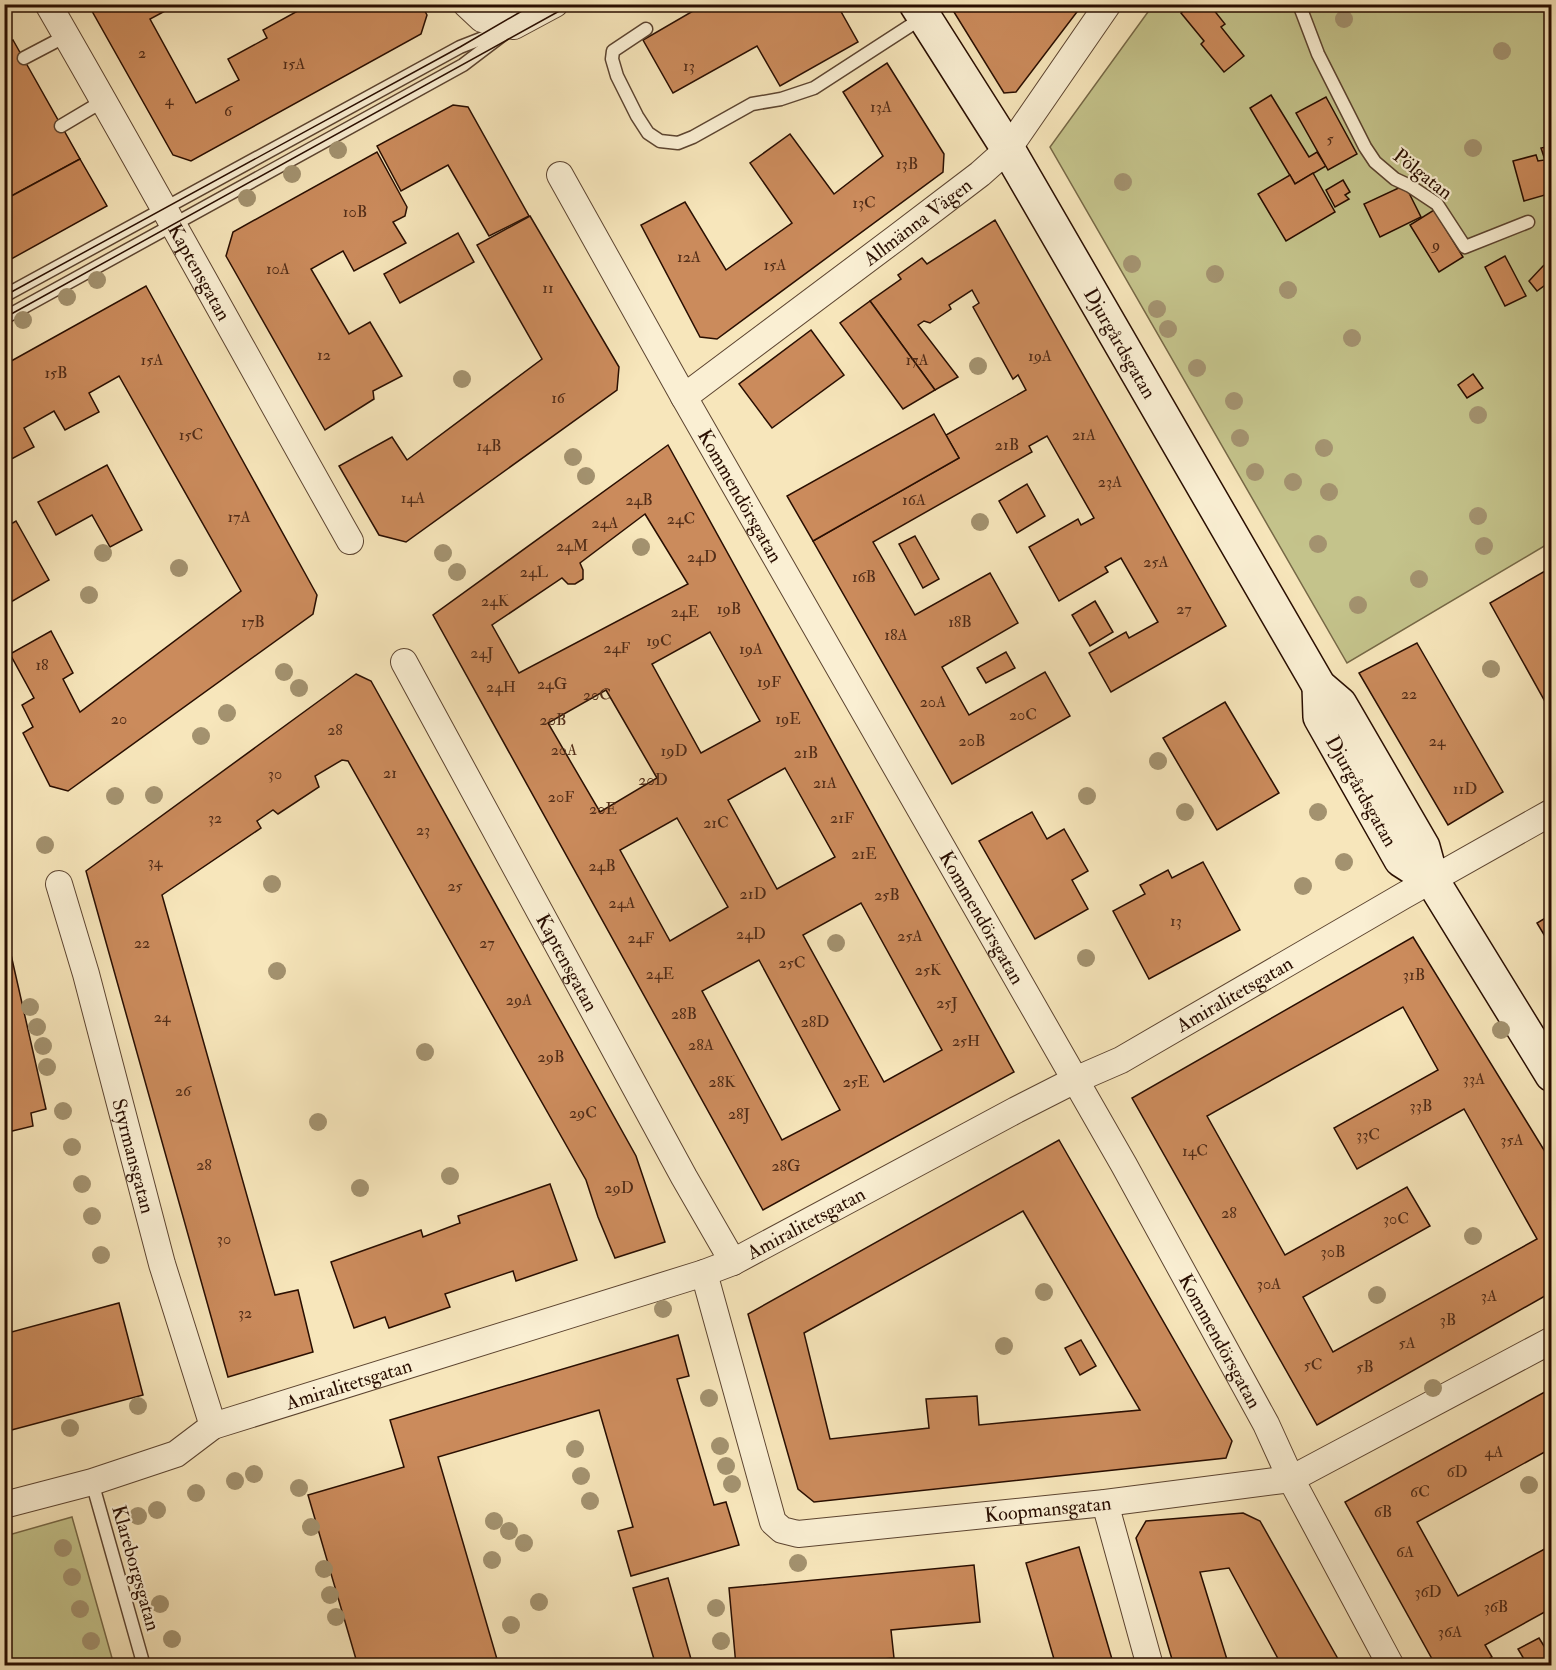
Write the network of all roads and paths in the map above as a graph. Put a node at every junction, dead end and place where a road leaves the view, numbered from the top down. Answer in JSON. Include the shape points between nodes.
{"nodes":[{"id":1,"x":48,"y":4,"type":"edge"},
{"id":2,"x":466,"y":4,"type":"edge"},
{"id":3,"x":555,"y":4,"type":"edge"},
{"id":4,"x":1108,"y":4,"type":"edge"},
{"id":5,"x":1299,"y":4,"type":"edge"},
{"id":6,"x":920,"y":11,"type":"edge"},
{"id":7,"x":514,"y":26,"type":"junction"},
{"id":8,"x":646,"y":29,"type":"dead end"},
{"id":9,"x":66,"y":36,"type":"junction"},
{"id":10,"x":24,"y":58,"type":"dead end"},
{"id":11,"x":104,"y":101,"type":"junction"},
{"id":12,"x":61,"y":126,"type":"dead end"},
{"id":13,"x":1008,"y":149,"type":"junction"},
{"id":14,"x":560,"y":175,"type":"dead end"},
{"id":15,"x":170,"y":217,"type":"junction"},
{"id":16,"x":1528,"y":222,"type":"dead end"},
{"id":17,"x":4,"y":296,"type":"edge"},
{"id":18,"x":4,"y":318,"type":"edge"},
{"id":19,"x":684,"y":397,"type":"junction"},
{"id":20,"x":350,"y":541,"type":"dead end"},
{"id":21,"x":404,"y":662,"type":"dead end"},
{"id":22,"x":1551,"y":812,"type":"edge"},
{"id":23,"x":1432,"y":880,"type":"junction"},
{"id":24,"x":59,"y":884,"type":"dead end"},
{"id":25,"x":1551,"y":1075,"type":"edge"},
{"id":26,"x":1075,"y":1080,"type":"junction"},
{"id":27,"x":733,"y":1262,"type":"junction"},
{"id":28,"x":704,"y":1273,"type":"junction"},
{"id":29,"x":1551,"y":1340,"type":"edge"},
{"id":30,"x":213,"y":1426,"type":"junction"},
{"id":31,"x":1291,"y":1479,"type":"junction"},
{"id":32,"x":92,"y":1482,"type":"junction"},
{"id":33,"x":1105,"y":1503,"type":"junction"},
{"id":34,"x":4,"y":1505,"type":"edge"},
{"id":35,"x":144,"y":1665,"type":"edge"},
{"id":36,"x":1150,"y":1665,"type":"edge"},
{"id":37,"x":1390,"y":1665,"type":"edge"}],
"edges":[{"from":1,"to":9,"type":"street","name":"Kaptensgatan"},
{"from":2,"to":7,"type":"street","via":[[482,19]]},
{"from":3,"to":7,"type":"street"},
{"from":4,"to":13,"type":"street","name":"Allmänna Vägen"},
{"from":5,"to":16,"type":"lane","name":"Pölgatan","via":[[1318,54],[1365,147],[1395,179],[1437,204],[1465,247]]},
{"from":6,"to":8,"type":"lane","via":[[814,88],[752,104],[678,143],[660,141],[648,133],[612,59],[613,51]]},
{"from":6,"to":13,"type":"street","name":"Djurgårdsgatan"},
{"from":7,"to":15,"type":"lane","via":[[460,47]]},
{"from":7,"to":15,"type":"lane","via":[[463,65]]},
{"from":9,"to":10,"type":"lane"},
{"from":9,"to":11,"type":"street","name":"Kaptensgatan"},
{"from":11,"to":12,"type":"lane"},
{"from":11,"to":15,"type":"street","name":"Kaptensgatan"},
{"from":13,"to":19,"type":"street","name":"Allmänna Vägen"},
{"from":13,"to":23,"type":"street","name":"Djurgårdsgatan","via":[[1319,686],[1320,717],[1401,860]]},
{"from":14,"to":19,"type":"street","name":"Kommendörsgatan"},
{"from":15,"to":17,"type":"lane"},
{"from":15,"to":18,"type":"lane"},
{"from":15,"to":20,"type":"street","name":"Kaptensgatan"},
{"from":19,"to":26,"type":"street","name":"Kommendörsgatan"},
{"from":21,"to":27,"type":"street","name":"Kaptensgatan"},
{"from":22,"to":23,"type":"street","name":"Amiralitetsgatan"},
{"from":23,"to":25,"type":"street","name":"Djurgårdsgatan"},
{"from":23,"to":26,"type":"street","name":"Amiralitetsgatan","via":[[1121,1060]]},
{"from":24,"to":30,"type":"street","name":"Styrmansgatan","via":[[162,1264]]},
{"from":26,"to":27,"type":"street","name":"Amiralitetsgatan"},
{"from":26,"to":31,"type":"street","name":"Kommendörsgatan","via":[[1250,1394]]},
{"from":27,"to":28,"type":"street","name":"Amiralitetsgatan"},
{"from":28,"to":30,"type":"street","name":"Amiralitetsgatan"},
{"from":28,"to":33,"type":"street","name":"Koopmansgatan","via":[[772,1522],[783,1530],[798,1534]]},
{"from":29,"to":31,"type":"street","name":"Koopmansgatan"},
{"from":30,"to":32,"type":"street","name":"Amiralitetsgatan","via":[[176,1454]]},
{"from":31,"to":33,"type":"street","name":"Koopmansgatan"},
{"from":31,"to":37,"type":"street","name":"Kommendörsgatan"},
{"from":32,"to":34,"type":"street","name":"Amiralitetsgatan"},
{"from":32,"to":35,"type":"lane","name":"Klareborgsgatan"},
{"from":33,"to":36,"type":"street"}]}
